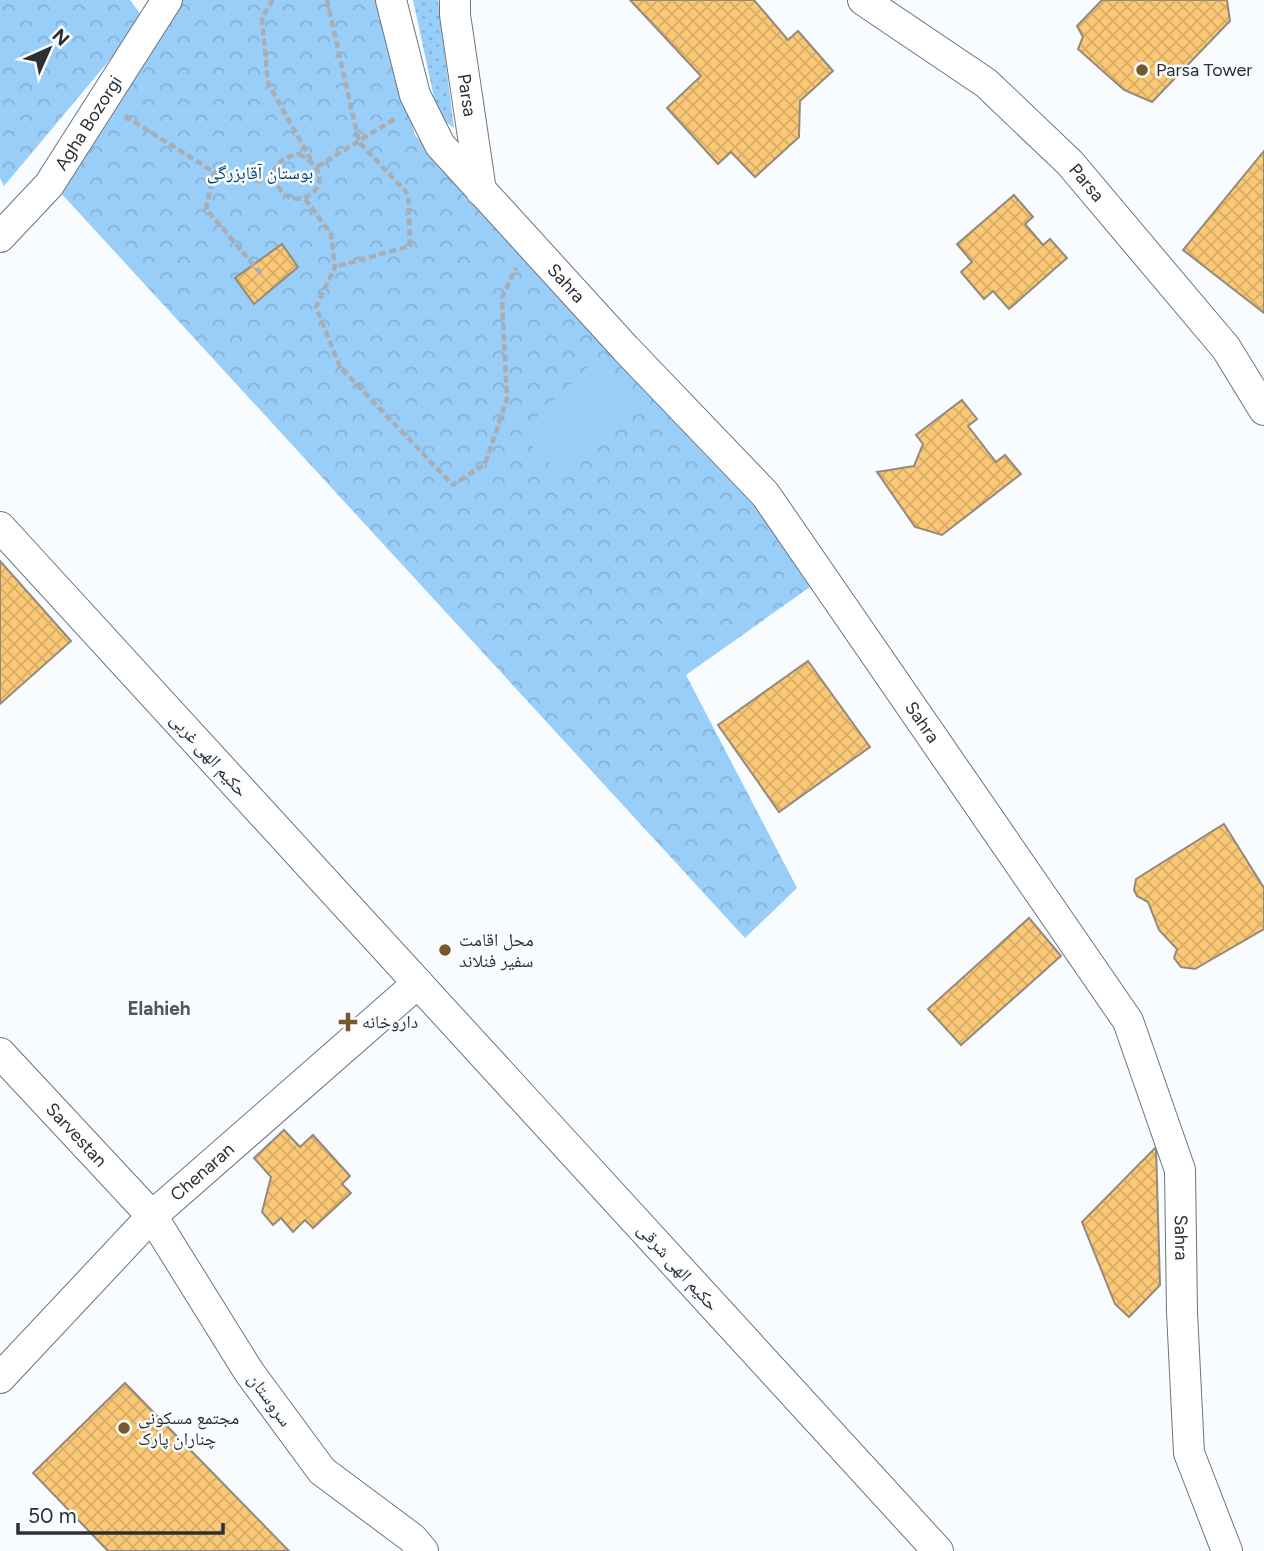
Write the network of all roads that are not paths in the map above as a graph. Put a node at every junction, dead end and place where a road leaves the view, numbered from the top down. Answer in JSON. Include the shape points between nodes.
{"nodes":[{"id":1,"x":391,"y":0,"type":"edge"},
{"id":2,"x":455,"y":0,"type":"edge"},
{"id":3,"x":863,"y":0,"type":"edge"},
{"id":4,"x":161,"y":3,"type":"edge"},
{"id":5,"x":481,"y":191,"type":"junction"},
{"id":6,"x":0,"y":237,"type":"edge"},
{"id":7,"x":1264,"y":410,"type":"edge"},
{"id":8,"x":0,"y":527,"type":"edge"},
{"id":9,"x":418,"y":984,"type":"junction"},
{"id":10,"x":0,"y":1053,"type":"edge"},
{"id":11,"x":152,"y":1216,"type":"junction"},
{"id":12,"x":0,"y":1378,"type":"edge"},
{"id":13,"x":423,"y":1551,"type":"edge"},
{"id":14,"x":938,"y":1551,"type":"edge"},
{"id":15,"x":1227,"y":1551,"type":"edge"}],
"edges":[{"from":1,"to":5,"type":"street","name":"Sahra","via":[[415,95],[440,145]]},
{"from":2,"to":5,"type":"street","name":"Parsa"},
{"from":3,"to":7,"type":"street","name":"Parsa","via":[[986,83],[1070,163],[1226,348]]},
{"from":4,"to":6,"type":"street","name":"Agha Bozorgi","via":[[49,185]]},
{"from":5,"to":15,"type":"street","name":"Sahra","via":[[765,494],[1128,1021],[1180,1170],[1189,1453]]},
{"from":8,"to":9,"type":"street","name":"حکیم الهی غربی"},
{"from":9,"to":11,"type":"street","name":"Chenaran"},
{"from":9,"to":14,"type":"street","name":"حکیم الهی شرقی"},
{"from":10,"to":11,"type":"street","name":"Sarvestan"},
{"from":11,"to":12,"type":"street","name":"Chenaran"},
{"from":11,"to":13,"type":"street","name":"سروستان","via":[[249,1372],[322,1471]]}]}
